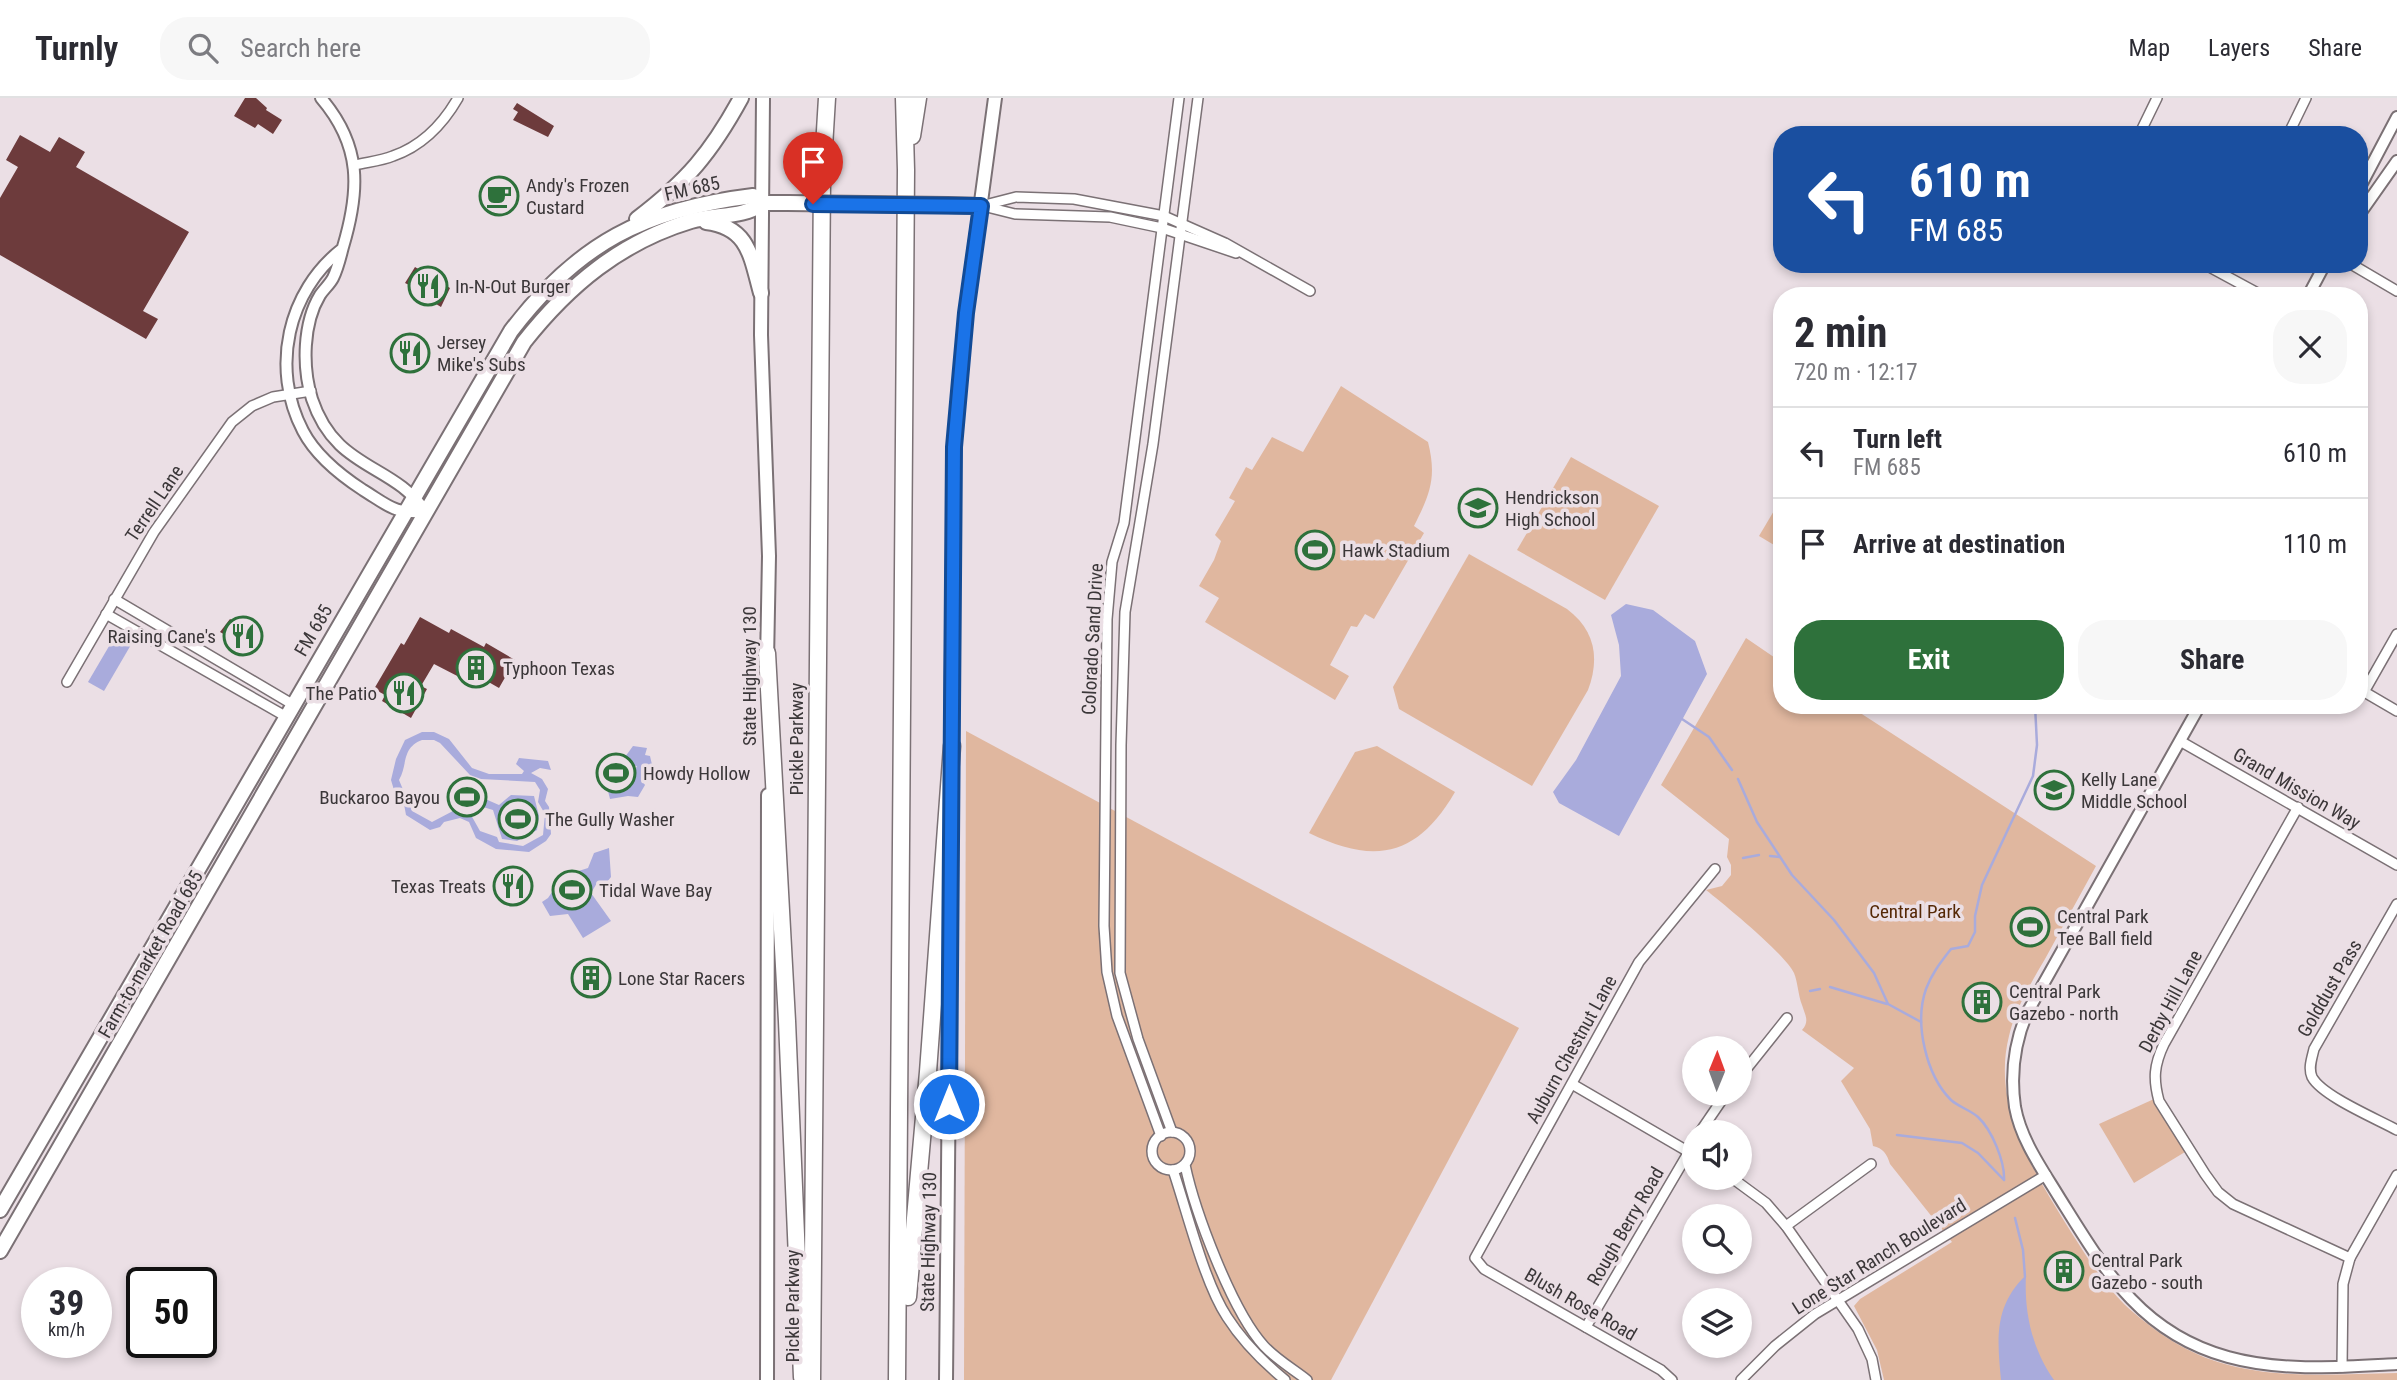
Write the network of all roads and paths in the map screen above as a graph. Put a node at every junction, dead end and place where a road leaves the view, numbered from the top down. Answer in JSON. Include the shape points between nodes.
{"nodes":[{"id":1,"x":321,"y":98,"type":"edge"},
{"id":2,"x":458,"y":98,"type":"edge"},
{"id":3,"x":741,"y":98,"type":"edge"},
{"id":4,"x":763,"y":98,"type":"edge"},
{"id":5,"x":816,"y":98,"type":"edge"},
{"id":6,"x":827,"y":98,"type":"edge"},
{"id":7,"x":904,"y":98,"type":"edge"},
{"id":8,"x":918,"y":98,"type":"edge"},
{"id":9,"x":995,"y":98,"type":"edge"},
{"id":10,"x":1179,"y":98,"type":"edge"},
{"id":11,"x":1198,"y":98,"type":"edge"},
{"id":12,"x":2157,"y":98,"type":"edge"},
{"id":13,"x":2306,"y":98,"type":"edge"},
{"id":14,"x":2397,"y":117,"type":"edge"},
{"id":15,"x":2143,"y":126,"type":"edge"},
{"id":16,"x":2292,"y":126,"type":"edge"},
{"id":17,"x":2397,"y":161,"type":"edge"},
{"id":18,"x":355,"y":166,"type":"junction"},
{"id":19,"x":906,"y":170,"type":"junction"},
{"id":20,"x":2368,"y":171,"type":"edge"},
{"id":21,"x":822,"y":180,"type":"junction"},
{"id":22,"x":2368,"y":202,"type":"edge"},
{"id":23,"x":763,"y":203,"type":"junction"},
{"id":24,"x":981,"y":206,"type":"junction"},
{"id":25,"x":1164,"y":216,"type":"junction"},
{"id":26,"x":694,"y":220,"type":"junction"},
{"id":27,"x":1162,"y":228,"type":"junction"},
{"id":28,"x":1180,"y":229,"type":"junction"},
{"id":29,"x":619,"y":233,"type":"junction"},
{"id":30,"x":342,"y":248,"type":"junction"},
{"id":31,"x":2228,"y":273,"type":"edge"},
{"id":32,"x":2366,"y":273,"type":"edge"},
{"id":33,"x":307,"y":286,"type":"junction"},
{"id":34,"x":2249,"y":287,"type":"edge"},
{"id":35,"x":2397,"y":291,"type":"edge"},
{"id":36,"x":1310,"y":292,"type":"dead end"},
{"id":37,"x":761,"y":293,"type":"junction"},
{"id":38,"x":321,"y":294,"type":"junction"},
{"id":39,"x":311,"y":391,"type":"junction"},
{"id":40,"x":289,"y":394,"type":"junction"},
{"id":41,"x":362,"y":464,"type":"junction"},
{"id":42,"x":354,"y":484,"type":"junction"},
{"id":43,"x":414,"y":495,"type":"junction"},
{"id":44,"x":426,"y":512,"type":"junction"},
{"id":45,"x":403,"y":514,"type":"junction"},
{"id":46,"x":114,"y":599,"type":"junction"},
{"id":47,"x":106,"y":614,"type":"junction"},
{"id":48,"x":1107,"y":619,"type":"junction"},
{"id":49,"x":159,"y":626,"type":"junction"},
{"id":50,"x":2397,"y":634,"type":"edge"},
{"id":51,"x":1125,"y":636,"type":"junction"},
{"id":52,"x":150,"y":639,"type":"junction"},
{"id":53,"x":767,"y":653,"type":"junction"},
{"id":54,"x":331,"y":675,"type":"joint"},
{"id":55,"x":251,"y":680,"type":"junction"},
{"id":56,"x":2368,"y":680,"type":"edge"},
{"id":57,"x":67,"y":682,"type":"dead end"},
{"id":58,"x":242,"y":693,"type":"junction"},
{"id":59,"x":2368,"y":695,"type":"edge"},
{"id":60,"x":288,"y":710,"type":"junction"},
{"id":61,"x":2397,"y":711,"type":"edge"},
{"id":62,"x":2195,"y":714,"type":"edge"},
{"id":63,"x":2180,"y":741,"type":"junction"},
{"id":64,"x":951,"y":746,"type":"junction"},
{"id":65,"x":2298,"y":807,"type":"junction"},
{"id":66,"x":2397,"y":865,"type":"edge"},
{"id":67,"x":1715,"y":869,"type":"dead end"},
{"id":68,"x":2397,"y":904,"type":"edge"},
{"id":69,"x":1787,"y":1018,"type":"dead end"},
{"id":70,"x":1752,"y":1062,"type":"edge"},
{"id":71,"x":1572,"y":1084,"type":"junction"},
{"id":72,"x":2397,"y":1130,"type":"edge"},
{"id":73,"x":1172,"y":1132,"type":"junction"},
{"id":74,"x":1161,"y":1136,"type":"junction"},
{"id":75,"x":1682,"y":1149,"type":"edge"},
{"id":76,"x":1185,"y":1164,"type":"junction"},
{"id":77,"x":1871,"y":1164,"type":"dead end"},
{"id":78,"x":1682,"y":1169,"type":"edge"},
{"id":79,"x":1173,"y":1170,"type":"junction"},
{"id":80,"x":2046,"y":1175,"type":"junction"},
{"id":81,"x":2397,"y":1175,"type":"edge"},
{"id":82,"x":1748,"y":1190,"type":"edge"},
{"id":83,"x":0,"y":1210,"type":"edge"},
{"id":84,"x":1786,"y":1226,"type":"junction"},
{"id":85,"x":0,"y":1251,"type":"edge"},
{"id":86,"x":1475,"y":1258,"type":"joint"},
{"id":87,"x":2350,"y":1258,"type":"junction"},
{"id":88,"x":1837,"y":1300,"type":"junction"},
{"id":89,"x":1246,"y":1323,"type":"junction"},
{"id":90,"x":1586,"y":1327,"type":"junction"},
{"id":91,"x":1236,"y":1330,"type":"junction"},
{"id":92,"x":2397,"y":1364,"type":"edge"},
{"id":93,"x":2342,"y":1367,"type":"junction"},
{"id":94,"x":767,"y":1380,"type":"edge"},
{"id":95,"x":802,"y":1380,"type":"edge"},
{"id":96,"x":812,"y":1380,"type":"edge"},
{"id":97,"x":900,"y":1380,"type":"edge"},
{"id":98,"x":946,"y":1380,"type":"edge"},
{"id":99,"x":1285,"y":1380,"type":"edge"},
{"id":100,"x":1307,"y":1380,"type":"edge"},
{"id":101,"x":1672,"y":1380,"type":"edge"},
{"id":102,"x":1741,"y":1380,"type":"edge"},
{"id":103,"x":1876,"y":1380,"type":"edge"}],
"edges":[{"from":1,"to":18,"type":"street","via":[[335,115]]},
{"from":2,"to":18,"type":"street","via":[[431,133],[411,148]]},
{"from":3,"to":29,"type":"main road","number":"FM 685","via":[[702,162],[674,191]]},
{"from":4,"to":23,"type":"main road","name":"State Highway 130"},
{"from":5,"to":21,"type":"highway"},
{"from":6,"to":21,"type":"highway","name":"Pickle Parkway"},
{"from":7,"to":19,"type":"highway"},
{"from":8,"to":19,"type":"highway"},
{"from":9,"to":24,"type":"main road","name":"State Highway 130"},
{"from":10,"to":25,"type":"street","name":"Colorado Sand Drive"},
{"from":11,"to":28,"type":"street","name":"Colorado Sand Drive"},
{"from":12,"to":15,"type":"street"},
{"from":13,"to":16,"type":"street"},
{"from":14,"to":20,"type":"street"},
{"from":17,"to":22,"type":"street"},
{"from":18,"to":30,"type":"street","via":[[355,198]]},
{"from":19,"to":97,"type":"highway"},
{"from":21,"to":96,"type":"highway","name":"Pickle Parkway"},
{"from":23,"to":24,"type":"main road","name":"FM 685","number":"FM 685","bridge":true},
{"from":23,"to":26,"type":"main road","name":"FM 685","number":"FM 685","via":[[754,211]]},
{"from":23,"to":29,"type":"main road","name":"FM 685","via":[[753,196],[691,206]]},
{"from":23,"to":37,"type":"main road","name":"State Highway 130"},
{"from":24,"to":25,"type":"street","via":[[1016,197],[1074,199]]},
{"from":24,"to":27,"type":"street","via":[[1015,214],[1110,217]]},
{"from":24,"to":64,"type":"main road","name":"State Highway 130","via":[[954,447]]},
{"from":25,"to":27,"type":"street","name":"Colorado Sand Drive"},
{"from":25,"to":28,"type":"street"},
{"from":26,"to":37,"type":"main road","via":[[720,223],[739,235],[747,246]]},
{"from":26,"to":44,"type":"main road","name":"FM 685","number":"FM 685","via":[[606,260],[545,315],[524,342]]},
{"from":27,"to":28,"type":"street"},
{"from":27,"to":48,"type":"street","name":"Colorado Sand Drive"},
{"from":28,"to":36,"type":"street","via":[[1241,254]]},
{"from":28,"to":51,"type":"street","name":"Colorado Sand Drive"},
{"from":29,"to":43,"type":"main road","name":"FM 685","number":"FM 685","via":[[578,260],[530,305]]},
{"from":30,"to":33,"type":"street"},
{"from":30,"to":38,"type":"street","via":[[332,280]]},
{"from":31,"to":34,"type":"street"},
{"from":32,"to":35,"type":"street"},
{"from":33,"to":38,"type":"street"},
{"from":33,"to":40,"type":"street","via":[[287,341]]},
{"from":37,"to":53,"type":"main road","name":"State Highway 130","via":[[769,556]]},
{"from":38,"to":39,"type":"street","via":[[309,319],[306,340]]},
{"from":39,"to":40,"type":"street","name":"Terrell Lane"},
{"from":39,"to":41,"type":"street","via":[[324,426]]},
{"from":40,"to":42,"type":"street","via":[[316,451]]},
{"from":40,"to":46,"type":"street","name":"Terrell Lane","via":[[252,406],[232,422],[154,532]]},
{"from":41,"to":42,"type":"street"},
{"from":41,"to":43,"type":"street"},
{"from":42,"to":45,"type":"street"},
{"from":43,"to":44,"type":"street"},
{"from":43,"to":45,"type":"main road","name":"FM 685","number":"FM 685"},
{"from":44,"to":45,"type":"street"},
{"from":44,"to":54,"type":"main road","name":"FM 685","number":"FM 685"},
{"from":45,"to":60,"type":"main road","name":"FM 685","number":"FM 685"},
{"from":46,"to":47,"type":"street","name":"Terrell Lane"},
{"from":46,"to":49,"type":"street"},
{"from":47,"to":52,"type":"street"},
{"from":47,"to":57,"type":"street","name":"Terrell Lane"},
{"from":48,"to":51,"type":"street"},
{"from":48,"to":74,"type":"street","name":"Colorado Sand Drive","via":[[1107,972],[1117,1016]]},
{"from":49,"to":52,"type":"street"},
{"from":49,"to":55,"type":"street"},
{"from":50,"to":56,"type":"street"},
{"from":51,"to":73,"type":"street","name":"Colorado Sand Drive","via":[[1120,973]]},
{"from":52,"to":58,"type":"street"},
{"from":53,"to":94,"type":"main road","name":"State Highway 130"},
{"from":53,"to":95,"type":"highway"},
{"from":54,"to":85,"type":"main road","name":"Farm-to-market Road 685","number":"FM 685"},
{"from":55,"to":58,"type":"street"},
{"from":55,"to":60,"type":"street"},
{"from":58,"to":60,"type":"street"},
{"from":59,"to":61,"type":"street"},
{"from":60,"to":83,"type":"main road","name":"FM 685","number":"FM 685"},
{"from":62,"to":63,"type":"street"},
{"from":63,"to":65,"type":"street","name":"Grand Mission Way"},
{"from":63,"to":80,"type":"street","via":[[2044,979],[2018,1036],[2012,1068],[2016,1109]]},
{"from":64,"to":97,"type":"highway"},
{"from":64,"to":98,"type":"main road","name":"State Highway 130"},
{"from":65,"to":66,"type":"street","name":"Grand Mission Way"},
{"from":65,"to":87,"type":"street","name":"Derby Hill Lane","via":[[2164,1044],[2156,1060],[2155,1087],[2159,1101],[2225,1198]]},
{"from":67,"to":71,"type":"street","name":"Auburn Chestnut Lane","via":[[1639,962]]},
{"from":68,"to":72,"type":"street","name":"Golddust Pass","via":[[2314,1049],[2310,1068],[2329,1092]]},
{"from":69,"to":70,"type":"street"},
{"from":71,"to":75,"type":"street"},
{"from":71,"to":86,"type":"street","name":"Auburn Chestnut Lane"},
{"from":73,"to":74,"type":"street"},
{"from":73,"to":76,"type":"street","via":[[1184,1137],[1190,1147]]},
{"from":74,"to":79,"type":"street","via":[[1153,1145],[1154,1158],[1161,1167]]},
{"from":76,"to":79,"type":"street"},
{"from":76,"to":89,"type":"street","via":[[1198,1208]]},
{"from":77,"to":84,"type":"street"},
{"from":78,"to":90,"type":"street","name":"Rough Berry Road"},
{"from":79,"to":91,"type":"street","via":[[1207,1272]]},
{"from":80,"to":88,"type":"street","name":"Lone Star Ranch Boulevard"},
{"from":80,"to":93,"type":"street","via":[[2109,1276],[2172,1333],[2227,1357],[2251,1362]]},
{"from":81,"to":87,"type":"street"},
{"from":82,"to":84,"type":"street"},
{"from":84,"to":88,"type":"street"},
{"from":86,"to":90,"type":"street","name":"Blush Rose Road","via":[[1484,1269]]},
{"from":87,"to":93,"type":"street","via":[[2340,1304]]},
{"from":88,"to":102,"type":"street","name":"Lone Star Ranch Boulevard","via":[[1776,1346]]},
{"from":88,"to":103,"type":"street","via":[[1858,1328]]},
{"from":89,"to":91,"type":"street"},
{"from":89,"to":100,"type":"street","via":[[1266,1348]]},
{"from":90,"to":101,"type":"street","name":"Blush Rose Road"},
{"from":91,"to":99,"type":"street"},
{"from":92,"to":93,"type":"street"}]}
